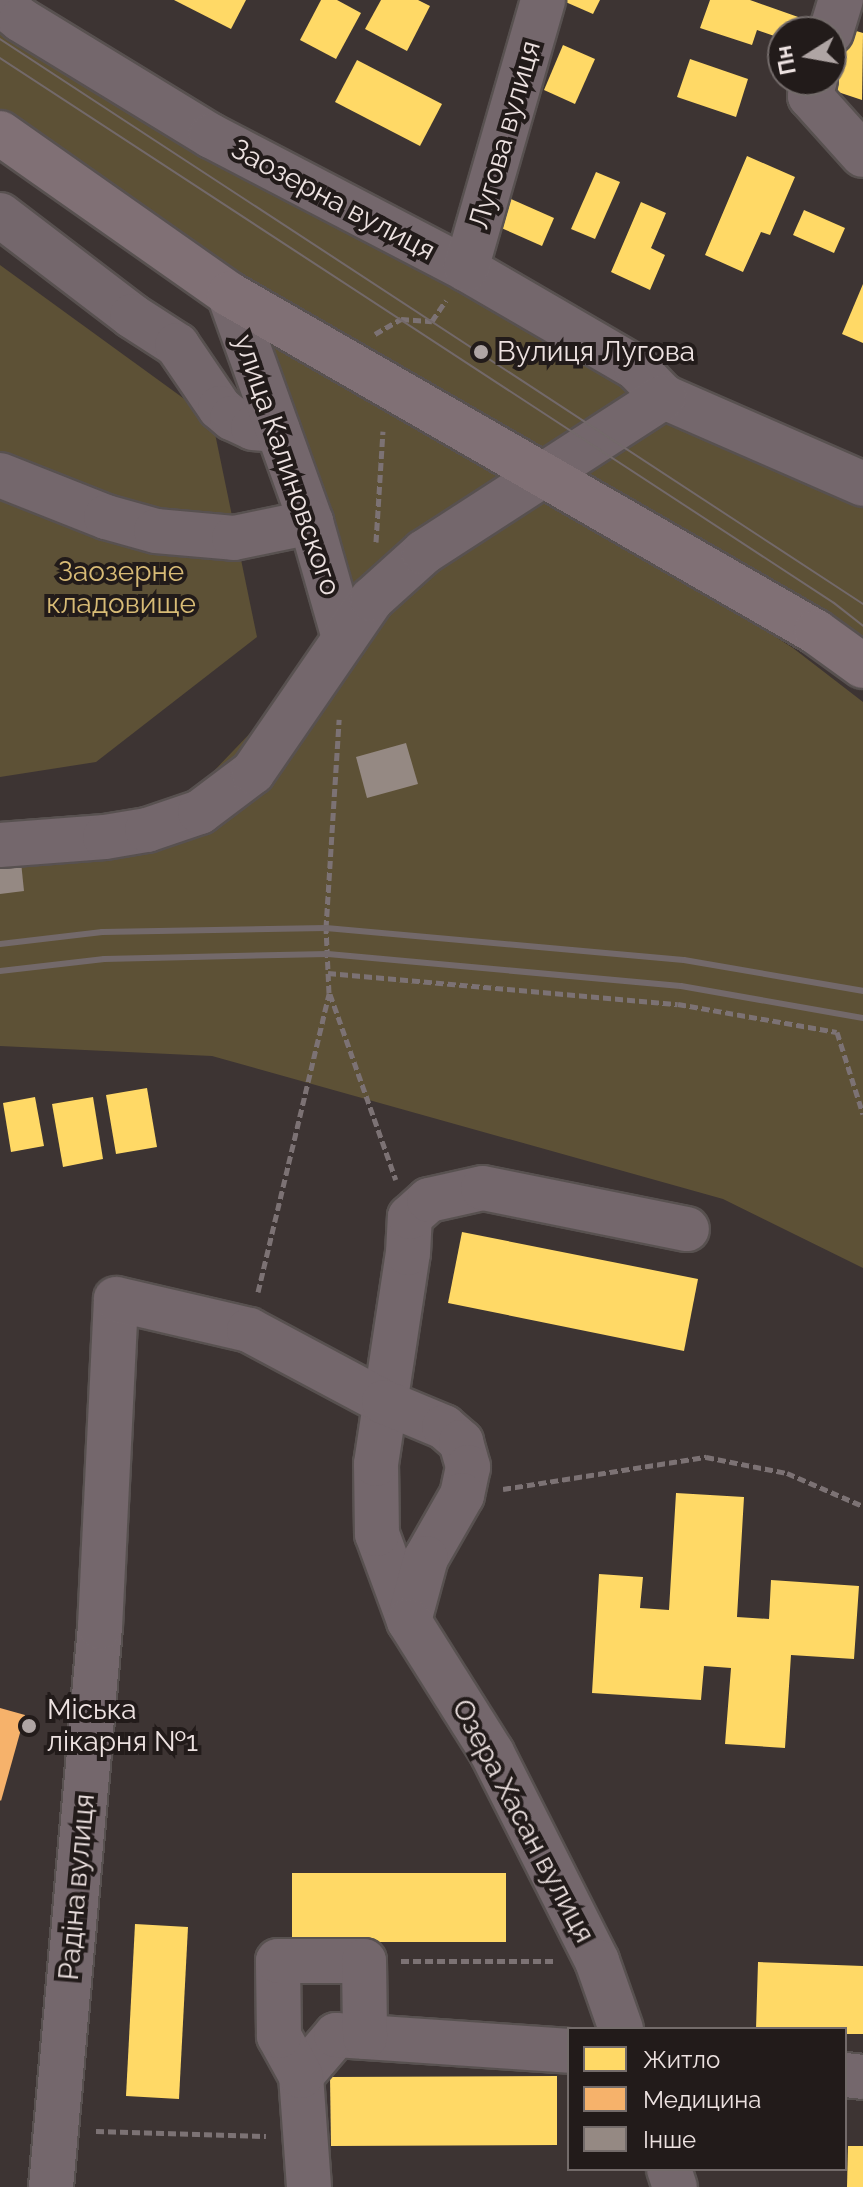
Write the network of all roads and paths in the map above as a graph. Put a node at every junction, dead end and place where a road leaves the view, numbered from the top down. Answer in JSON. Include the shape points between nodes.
{"nodes":[{"id":1,"x":543,"y":0,"type":"edge"},
{"id":2,"x":0,"y":3,"type":"edge"},
{"id":3,"x":810,"y":96,"type":"edge"},
{"id":4,"x":0,"y":133,"type":"edge"},
{"id":5,"x":863,"y":155,"type":"edge"},
{"id":6,"x":0,"y":215,"type":"edge"},
{"id":7,"x":466,"y":269,"type":"junction"},
{"id":8,"x":229,"y":294,"type":"junction"},
{"id":9,"x":374,"y":334,"type":"dead end"},
{"id":10,"x":664,"y":397,"type":"junction"},
{"id":11,"x":278,"y":430,"type":"junction"},
{"id":12,"x":383,"y":431,"type":"dead end"},
{"id":13,"x":0,"y":475,"type":"edge"},
{"id":14,"x":544,"y":476,"type":"junction"},
{"id":15,"x":863,"y":484,"type":"edge"},
{"id":16,"x":311,"y":522,"type":"junction"},
{"id":17,"x":372,"y":599,"type":"junction"},
{"id":18,"x":344,"y":638,"type":"junction"},
{"id":19,"x":863,"y":666,"type":"edge"},
{"id":20,"x":339,"y":715,"type":"dead end"},
{"id":21,"x":0,"y":845,"type":"edge"},
{"id":22,"x":328,"y":973,"type":"junction"},
{"id":23,"x":329,"y":993,"type":"junction"},
{"id":24,"x":863,"y":1114,"type":"edge"},
{"id":25,"x":410,"y":1217,"type":"junction"},
{"id":26,"x":687,"y":1229,"type":"dead end"},
{"id":27,"x":249,"y":1330,"type":"junction"},
{"id":28,"x":384,"y":1402,"type":"junction"},
{"id":29,"x":462,"y":1495,"type":"junction"},
{"id":30,"x":863,"y":1506,"type":"edge"},
{"id":31,"x":409,"y":1621,"type":"junction"},
{"id":32,"x":364,"y":1961,"type":"junction"},
{"id":33,"x":597,"y":1961,"type":"junction"},
{"id":34,"x":620,"y":2027,"type":"edge"},
{"id":35,"x":365,"y":2037,"type":"junction"},
{"id":36,"x":567,"y":2051,"type":"edge"},
{"id":37,"x":301,"y":2076,"type":"junction"},
{"id":38,"x":55,"y":2130,"type":"junction"},
{"id":39,"x":306,"y":2138,"type":"junction"},
{"id":40,"x":51,"y":2187,"type":"edge"},
{"id":41,"x":309,"y":2187,"type":"edge"}],
"edges":[{"from":1,"to":7,"type":"street","name":"Лугова вулиця"},
{"from":2,"to":7,"type":"street","name":"Заозерна вулиця","via":[[211,136]]},
{"from":3,"to":5,"type":"street"},
{"from":4,"to":8,"type":"main road"},
{"from":6,"to":11,"type":"street","via":[[177,345],[232,418],[253,428]]},
{"from":7,"to":9,"type":"path","via":[[432,321],[401,319]]},
{"from":7,"to":10,"type":"street","name":"Заозерна вулиця","via":[[636,368]]},
{"from":8,"to":11,"type":"street","name":"улица Калиновского"},
{"from":8,"to":14,"type":"main road"},
{"from":10,"to":14,"type":"street"},
{"from":10,"to":15,"type":"street","name":"Заозерна вулиця"},
{"from":11,"to":16,"type":"street","name":"улица Калиновского"},
{"from":12,"to":17,"type":"path"},
{"from":13,"to":16,"type":"street","via":[[156,531],[234,538]]},
{"from":14,"to":17,"type":"street","via":[[424,552]]},
{"from":14,"to":19,"type":"main road","via":[[816,632]]},
{"from":16,"to":18,"type":"street","name":"улица Калиновского"},
{"from":17,"to":18,"type":"street"},
{"from":18,"to":21,"type":"street","via":[[253,772],[200,812],[119,834]]},
{"from":20,"to":22,"type":"path"},
{"from":22,"to":23,"type":"path"},
{"from":22,"to":24,"type":"path","via":[[678,1004],[837,1032]]},
{"from":23,"to":25,"type":"path"},
{"from":23,"to":27,"type":"path"},
{"from":25,"to":26,"type":"street","via":[[429,1200],[483,1188]]},
{"from":25,"to":28,"type":"street","name":"Озера Хасан вулиця"},
{"from":27,"to":28,"type":"street"},
{"from":27,"to":38,"type":"street","name":"Радіна вулиця","via":[[116,1299],[100,1627]]},
{"from":28,"to":29,"type":"street","via":[[444,1427],[461,1442],[468,1467]]},
{"from":28,"to":31,"type":"street","name":"Озера Хасан вулиця","via":[[376,1464],[377,1534]]},
{"from":29,"to":30,"type":"path","via":[[706,1457],[787,1473]]},
{"from":29,"to":31,"type":"street","via":[[426,1558]]},
{"from":31,"to":33,"type":"street","name":"Озера Хасан вулиця","via":[[492,1753]]},
{"from":32,"to":33,"type":"path"},
{"from":32,"to":35,"type":"street"},
{"from":32,"to":37,"type":"street","via":[[278,1961],[279,2036]]},
{"from":33,"to":34,"type":"street","name":"Озера Хасан вулиця"},
{"from":35,"to":36,"type":"street"},
{"from":35,"to":37,"type":"street","via":[[336,2035]]},
{"from":37,"to":39,"type":"street"},
{"from":38,"to":39,"type":"path"},
{"from":38,"to":40,"type":"street","name":"Радіна вулиця"},
{"from":39,"to":41,"type":"street"}]}
